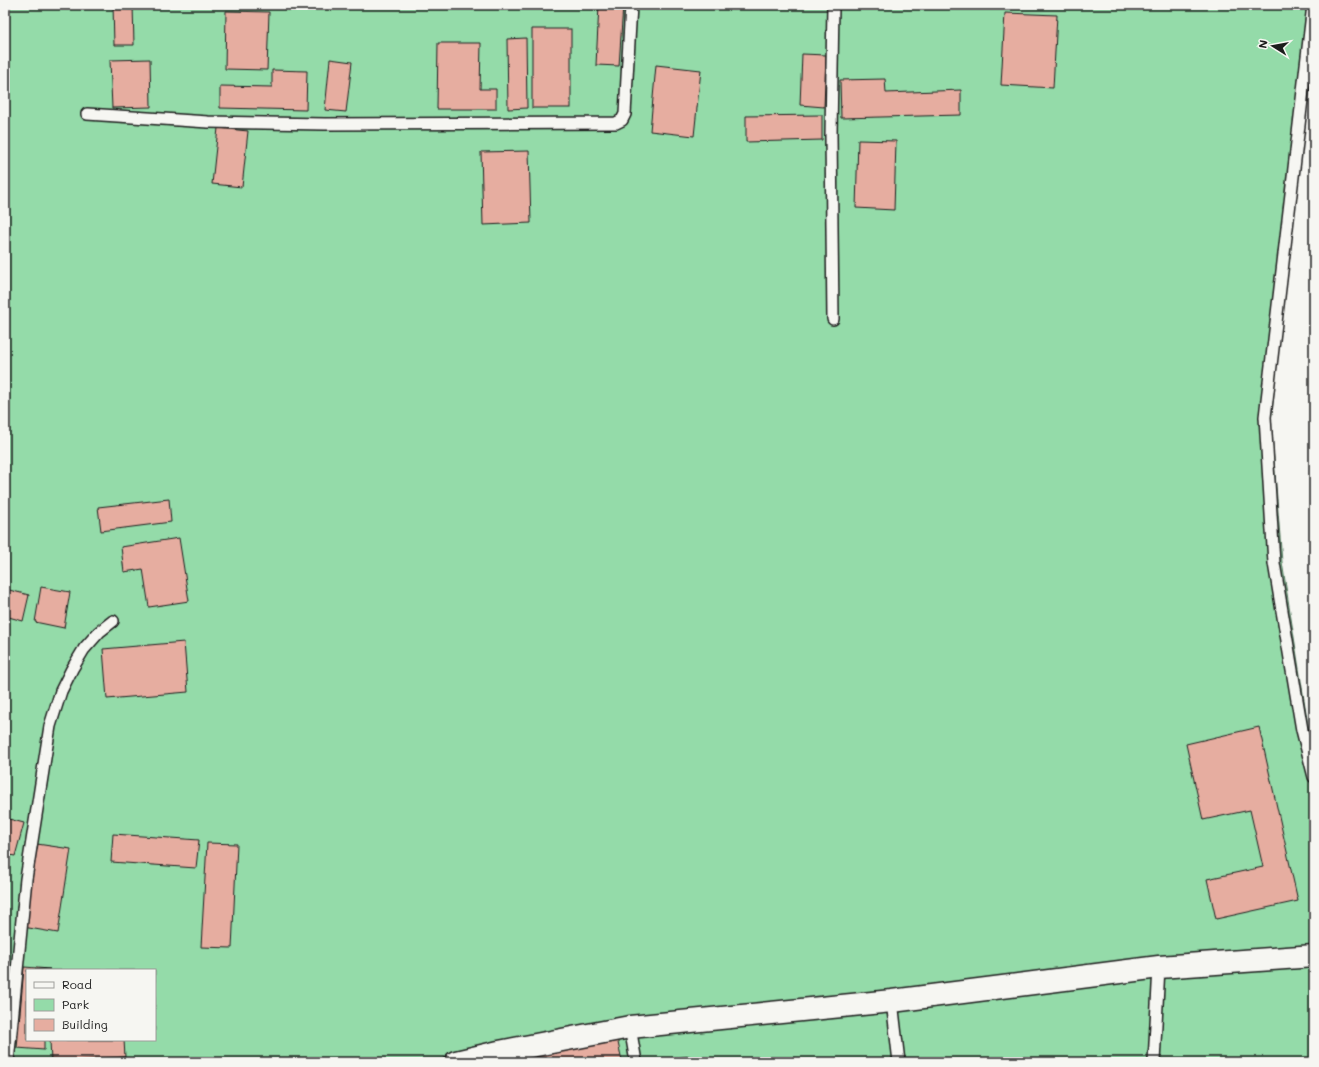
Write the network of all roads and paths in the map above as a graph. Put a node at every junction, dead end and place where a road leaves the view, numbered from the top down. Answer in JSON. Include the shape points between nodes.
{"nodes":[{"id":1,"x":630,"y":5,"type":"edge"},
{"id":2,"x":833,"y":5,"type":"edge"},
{"id":3,"x":1313,"y":5,"type":"edge"},
{"id":4,"x":87,"y":114,"type":"dead end"},
{"id":5,"x":833,"y":319,"type":"dead end"},
{"id":6,"x":113,"y":621,"type":"dead end"},
{"id":7,"x":1314,"y":777,"type":"edge"},
{"id":8,"x":1314,"y":956,"type":"edge"},
{"id":9,"x":1159,"y":967,"type":"junction"},
{"id":10,"x":892,"y":1001,"type":"junction"},
{"id":11,"x":630,"y":1027,"type":"junction"},
{"id":12,"x":8,"y":1062,"type":"edge"},
{"id":13,"x":456,"y":1062,"type":"edge"},
{"id":14,"x":636,"y":1062,"type":"edge"},
{"id":15,"x":899,"y":1062,"type":"edge"},
{"id":16,"x":1154,"y":1062,"type":"edge"}],
"edges":[{"from":1,"to":4,"type":"lane","via":[[625,114],[622,120],[616,123],[325,124],[216,122]]},
{"from":2,"to":5,"type":"lane"},
{"from":3,"to":7,"type":"lane","via":[[1265,417],[1274,563],[1302,730]]},
{"from":6,"to":12,"type":"lane","via":[[84,649],[72,668],[61,691],[50,726],[26,878]]},
{"from":8,"to":9,"type":"street"},
{"from":9,"to":10,"type":"street"},
{"from":9,"to":16,"type":"lane"},
{"from":10,"to":11,"type":"street"},
{"from":10,"to":15,"type":"lane"},
{"from":11,"to":13,"type":"street"},
{"from":11,"to":14,"type":"lane"}]}
